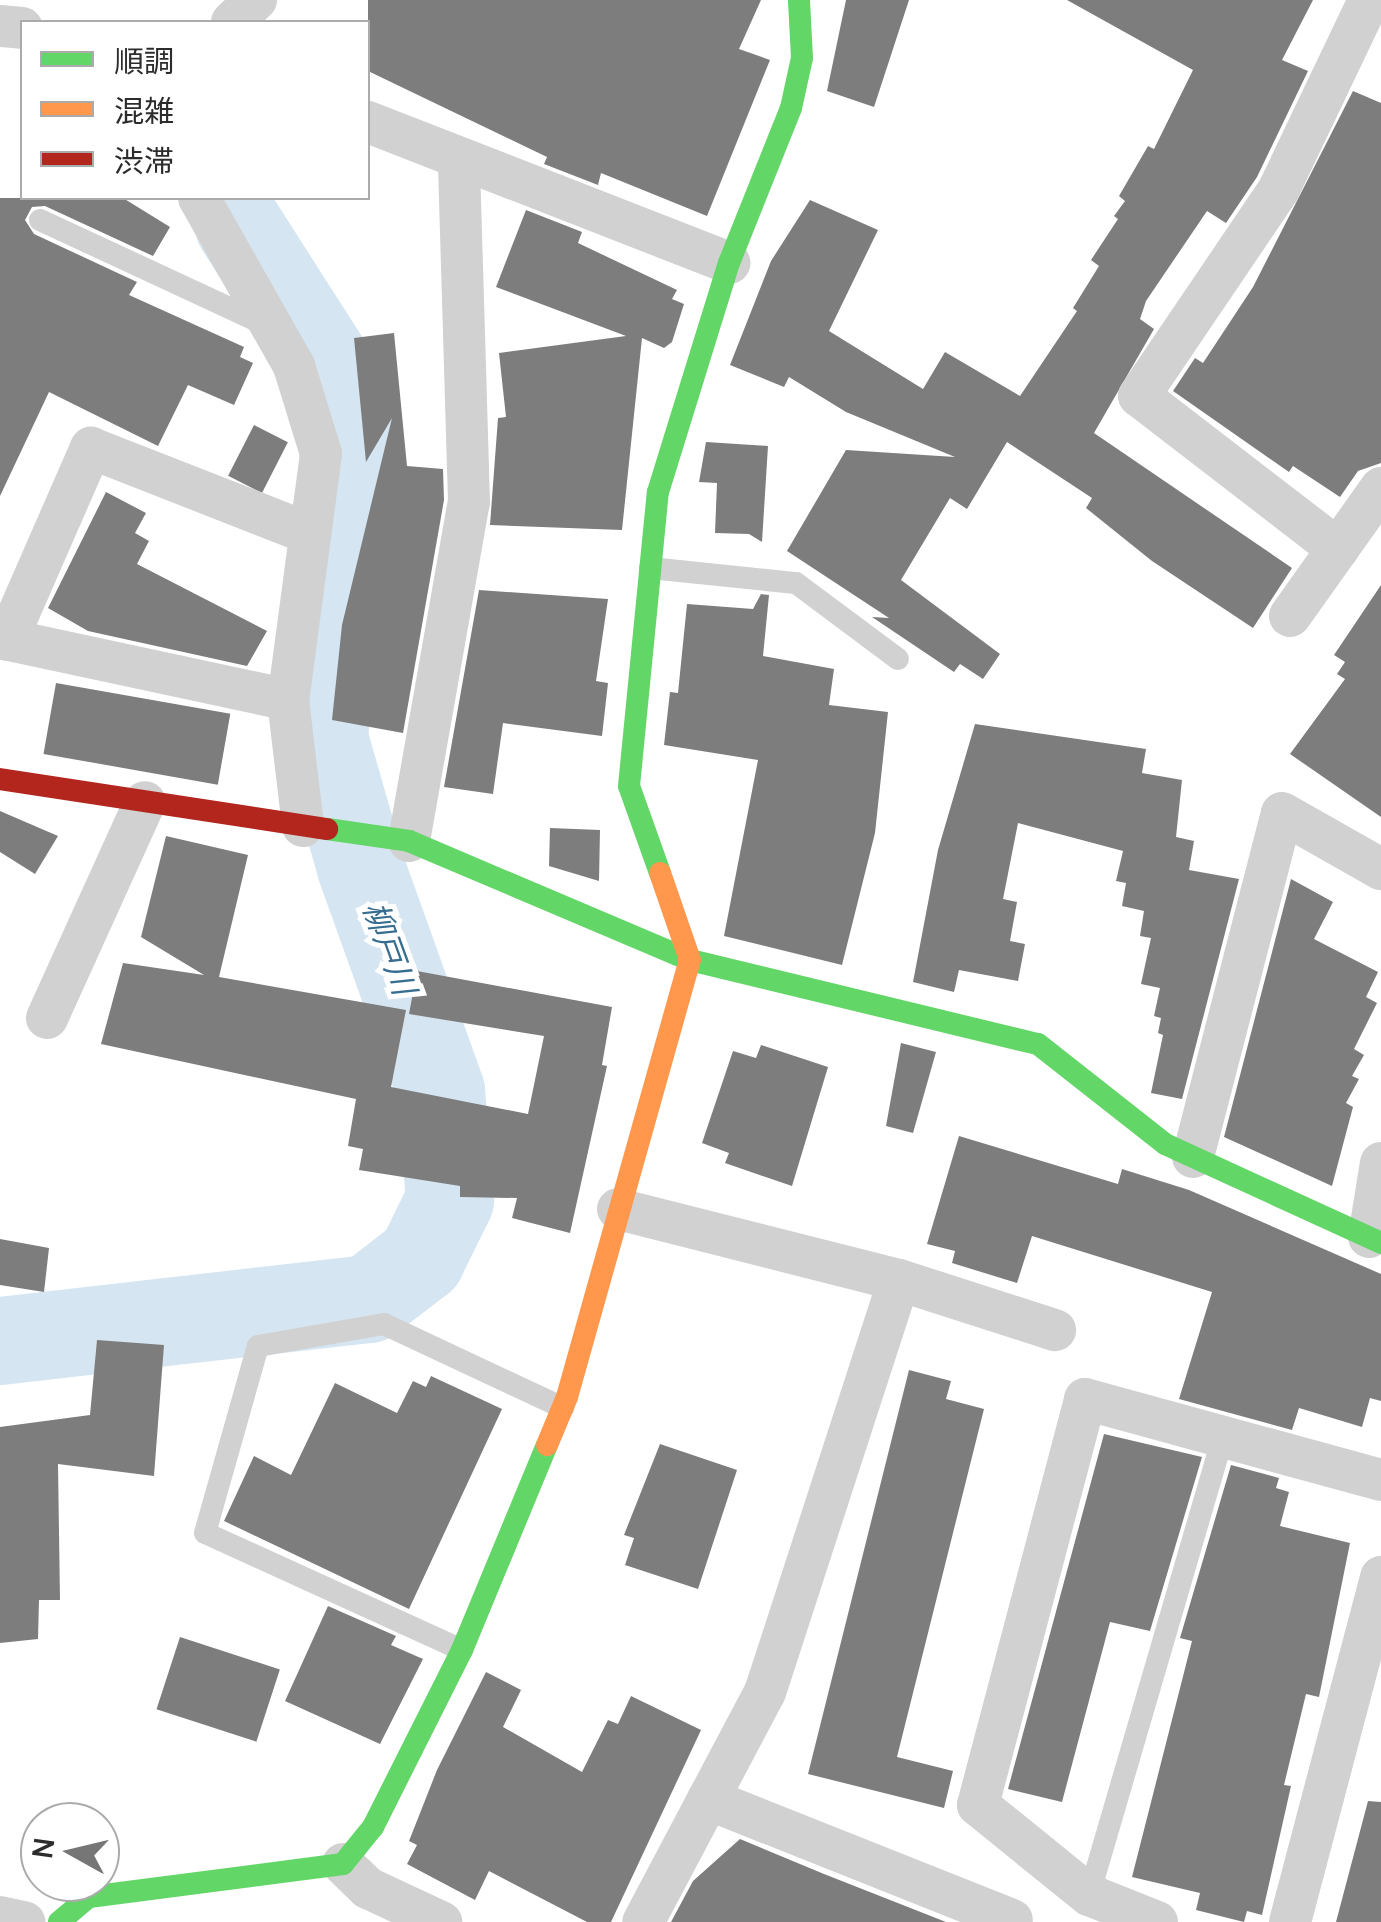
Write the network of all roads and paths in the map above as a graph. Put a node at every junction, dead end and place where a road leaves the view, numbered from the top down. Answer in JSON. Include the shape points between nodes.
{"nodes":[{"id":1,"x":256,"y":0,"type":"edge"},
{"id":2,"x":799,"y":0,"type":"edge"},
{"id":3,"x":1368,"y":0,"type":"edge"},
{"id":4,"x":234,"y":20,"type":"edge"},
{"id":5,"x":370,"y":123,"type":"edge"},
{"id":6,"x":458,"y":158,"type":"junction"},
{"id":7,"x":201,"y":200,"type":"edge"},
{"id":8,"x":40,"y":220,"type":"dead end"},
{"id":9,"x":728,"y":263,"type":"junction"},
{"id":10,"x":272,"y":328,"type":"junction"},
{"id":11,"x":1381,"y":488,"type":"edge"},
{"id":12,"x":310,"y":534,"type":"junction"},
{"id":13,"x":1338,"y":549,"type":"junction"},
{"id":14,"x":650,"y":568,"type":"junction"},
{"id":15,"x":1290,"y":616,"type":"dead end"},
{"id":16,"x":3,"y":639,"type":"edge"},
{"id":17,"x":898,"y":660,"type":"dead end"},
{"id":18,"x":288,"y":700,"type":"junction"},
{"id":19,"x":0,"y":780,"type":"edge"},
{"id":20,"x":145,"y":802,"type":"junction"},
{"id":21,"x":303,"y":826,"type":"junction"},
{"id":22,"x":409,"y":841,"type":"junction"},
{"id":23,"x":1381,"y":870,"type":"edge"},
{"id":24,"x":690,"y":960,"type":"junction"},
{"id":25,"x":47,"y":1018,"type":"dead end"},
{"id":26,"x":1193,"y":1157,"type":"junction"},
{"id":27,"x":1381,"y":1163,"type":"edge"},
{"id":28,"x":618,"y":1210,"type":"junction"},
{"id":29,"x":1375,"y":1240,"type":"edge"},
{"id":30,"x":899,"y":1280,"type":"junction"},
{"id":31,"x":1055,"y":1330,"type":"dead end"},
{"id":32,"x":563,"y":1408,"type":"junction"},
{"id":33,"x":1224,"y":1437,"type":"junction"},
{"id":34,"x":1381,"y":1480,"type":"edge"},
{"id":35,"x":1381,"y":1578,"type":"edge"},
{"id":36,"x":462,"y":1650,"type":"junction"},
{"id":37,"x":708,"y":1799,"type":"junction"},
{"id":38,"x":343,"y":1864,"type":"junction"},
{"id":39,"x":1089,"y":1895,"type":"junction"},
{"id":40,"x":0,"y":1917,"type":"edge"},
{"id":41,"x":1012,"y":1920,"type":"edge"},
{"id":42,"x":24,"y":1922,"type":"edge"},
{"id":43,"x":59,"y":1922,"type":"edge"},
{"id":44,"x":441,"y":1922,"type":"edge"},
{"id":45,"x":644,"y":1922,"type":"edge"},
{"id":46,"x":1157,"y":1922,"type":"edge"},
{"id":47,"x":1290,"y":1922,"type":"edge"}],
"edges":[{"from":1,"to":4,"type":"street"},
{"from":2,"to":9,"type":"street","via":[[802,58],[791,108]]},
{"from":3,"to":13,"type":"street","via":[[1280,189],[1138,396]]},
{"from":5,"to":6,"type":"street"},
{"from":6,"to":9,"type":"street"},
{"from":6,"to":22,"type":"street","via":[[470,502]]},
{"from":7,"to":10,"type":"street"},
{"from":8,"to":10,"type":"lane"},
{"from":9,"to":14,"type":"street","via":[[658,492]]},
{"from":10,"to":12,"type":"street","via":[[294,366],[322,454]]},
{"from":11,"to":13,"type":"street"},
{"from":12,"to":16,"type":"street","via":[[91,448]]},
{"from":12,"to":18,"type":"street"},
{"from":13,"to":15,"type":"street"},
{"from":14,"to":17,"type":"lane","via":[[796,583]]},
{"from":14,"to":24,"type":"street","via":[[629,786]]},
{"from":16,"to":18,"type":"street"},
{"from":18,"to":21,"type":"street"},
{"from":19,"to":20,"type":"street"},
{"from":20,"to":21,"type":"street"},
{"from":20,"to":25,"type":"street"},
{"from":21,"to":22,"type":"street"},
{"from":22,"to":24,"type":"street"},
{"from":23,"to":26,"type":"street","via":[[1282,813]]},
{"from":24,"to":26,"type":"street","via":[[1038,1044],[1165,1144]]},
{"from":24,"to":28,"type":"street"},
{"from":26,"to":29,"type":"street"},
{"from":27,"to":29,"type":"street"},
{"from":28,"to":30,"type":"street"},
{"from":28,"to":32,"type":"street"},
{"from":30,"to":31,"type":"street"},
{"from":30,"to":37,"type":"street","via":[[764,1692]]},
{"from":32,"to":36,"type":"street"},
{"from":32,"to":36,"type":"lane","via":[[384,1324],[258,1346],[205,1533]]},
{"from":33,"to":34,"type":"street"},
{"from":33,"to":39,"type":"lane"},
{"from":33,"to":39,"type":"street","via":[[1085,1399],[978,1805]]},
{"from":35,"to":47,"type":"street"},
{"from":36,"to":38,"type":"street","via":[[373,1827]]},
{"from":37,"to":41,"type":"street"},
{"from":37,"to":45,"type":"street"},
{"from":38,"to":43,"type":"street","via":[[89,1898]]},
{"from":38,"to":44,"type":"street","via":[[368,1888]]},
{"from":39,"to":46,"type":"street"},
{"from":40,"to":42,"type":"street"}]}
